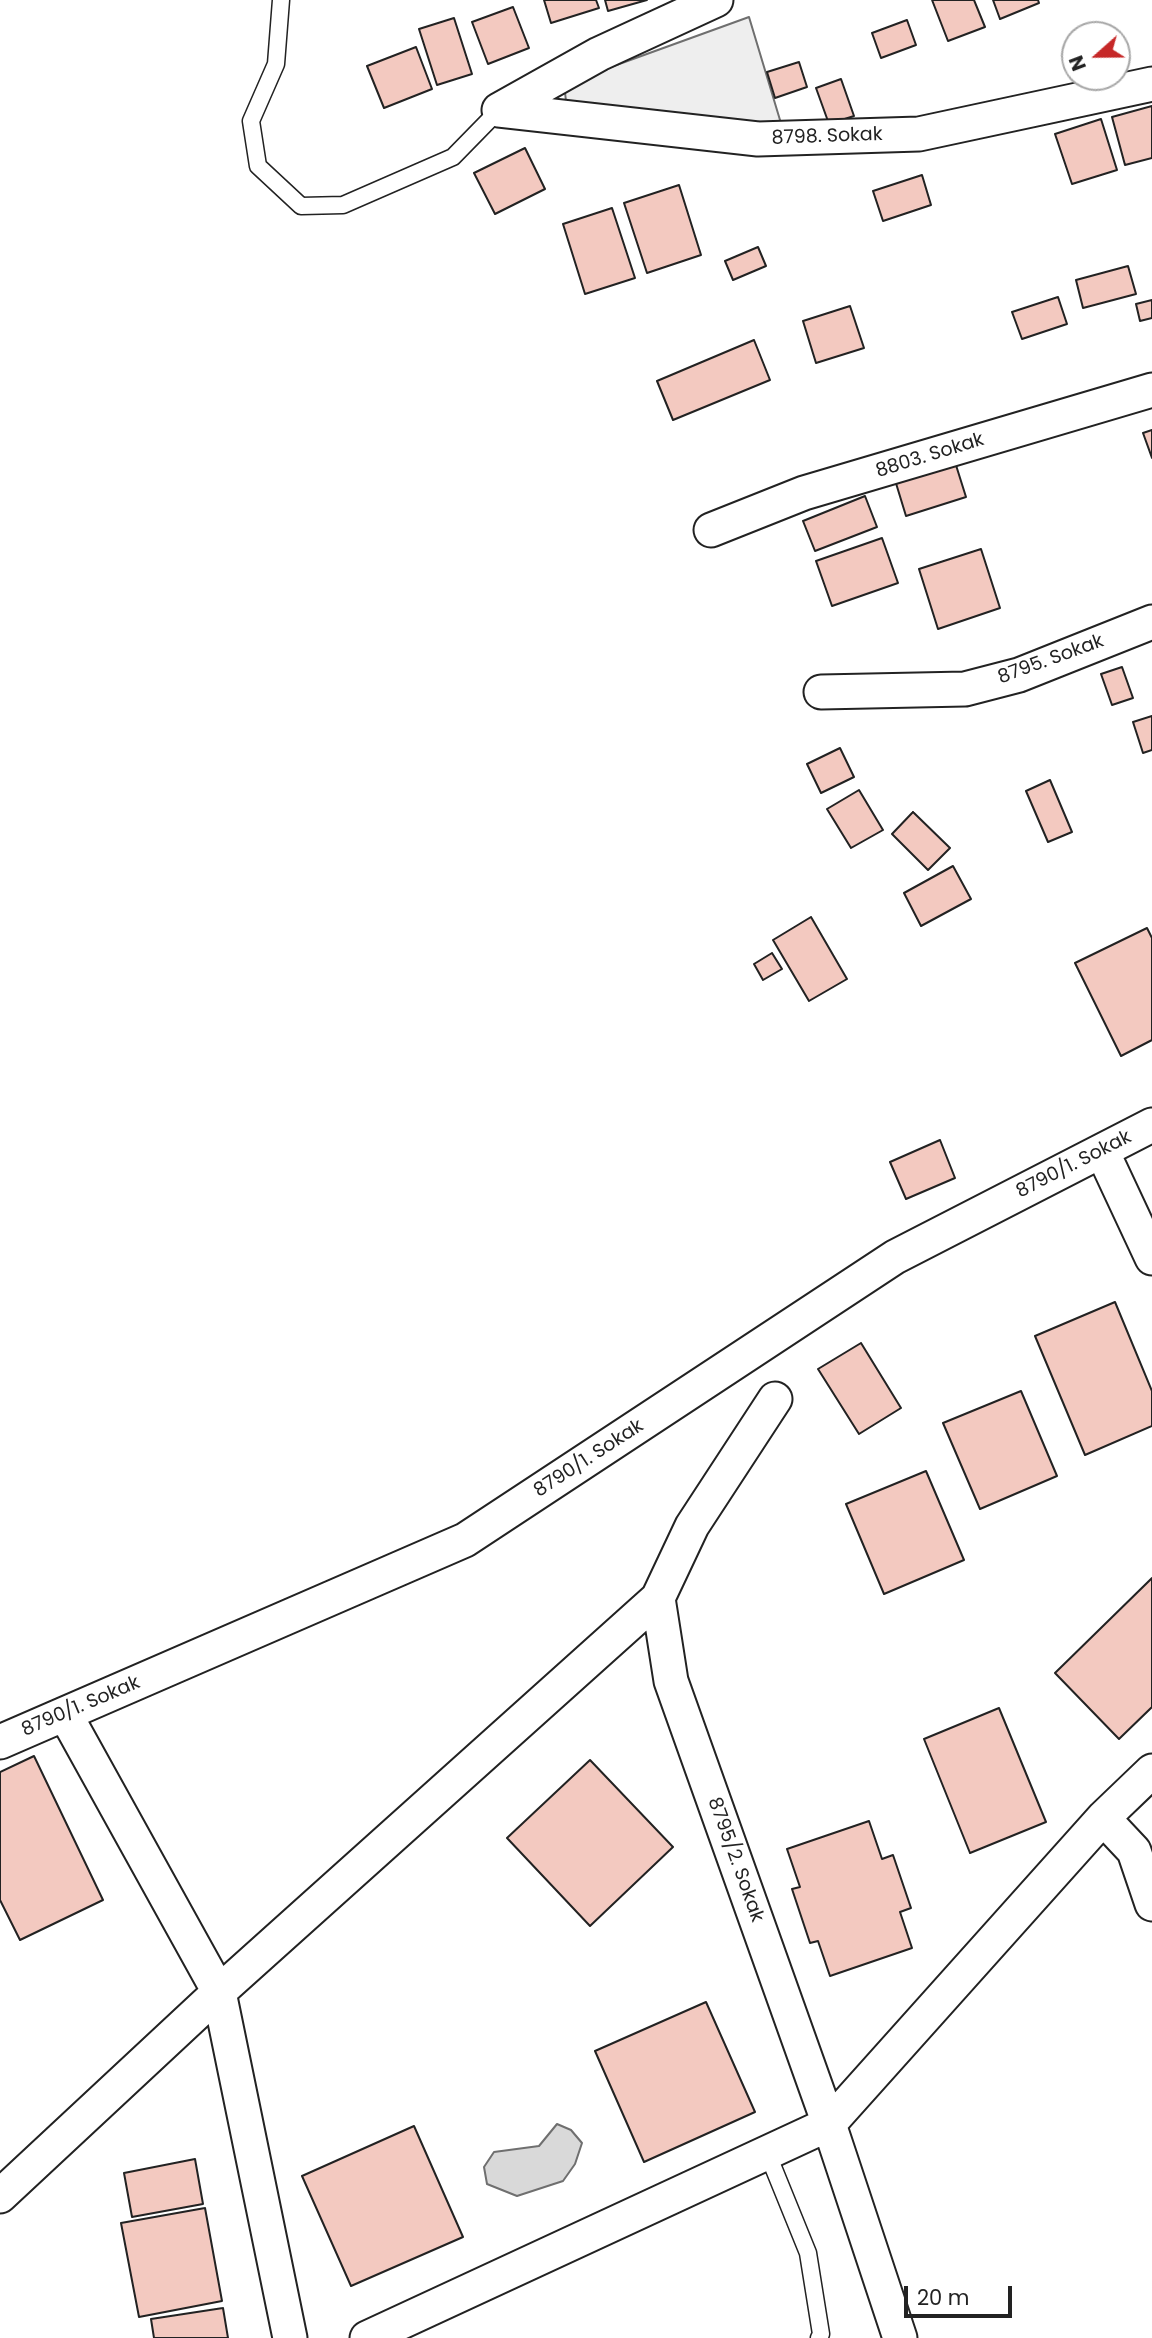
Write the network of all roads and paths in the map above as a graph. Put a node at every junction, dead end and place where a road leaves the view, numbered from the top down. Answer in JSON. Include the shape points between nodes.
{"nodes":[{"id":1,"x":281,"y":0,"type":"edge"},
{"id":2,"x":716,"y":0,"type":"edge"},
{"id":3,"x":1152,"y":84,"type":"edge"},
{"id":4,"x":499,"y":110,"type":"junction"},
{"id":5,"x":1152,"y":390,"type":"edge"},
{"id":6,"x":711,"y":530,"type":"dead end"},
{"id":7,"x":1152,"y":622,"type":"edge"},
{"id":8,"x":821,"y":692,"type":"dead end"},
{"id":9,"x":1152,"y":1125,"type":"edge"},
{"id":10,"x":1102,"y":1151,"type":"junction"},
{"id":11,"x":1152,"y":1258,"type":"edge"},
{"id":12,"x":756,"y":1349,"type":"junction"},
{"id":13,"x":658,"y":1598,"type":"junction"},
{"id":14,"x":65,"y":1714,"type":"junction"},
{"id":15,"x":0,"y":1742,"type":"edge"},
{"id":16,"x":1152,"y":1771,"type":"edge"},
{"id":17,"x":1103,"y":1818,"type":"junction"},
{"id":18,"x":1152,"y":1904,"type":"edge"},
{"id":19,"x":219,"y":1992,"type":"junction"},
{"id":20,"x":829,"y":2124,"type":"junction"},
{"id":21,"x":767,"y":2152,"type":"junction"},
{"id":22,"x":0,"y":2196,"type":"edge"},
{"id":23,"x":290,"y":2338,"type":"edge"},
{"id":24,"x":367,"y":2338,"type":"edge"},
{"id":25,"x":819,"y":2338,"type":"edge"},
{"id":26,"x":900,"y":2338,"type":"edge"}],
"edges":[{"from":1,"to":4,"type":"lane","via":[[276,64],[251,121],[258,166],[302,206],[343,205],[453,157]]},
{"from":2,"to":4,"type":"street","via":[[599,54]]},
{"from":3,"to":4,"type":"street","name":"8798. Sokak","via":[[919,134],[758,139]]},
{"from":5,"to":6,"type":"street","name":"8803. Sokak","via":[[804,493]]},
{"from":7,"to":8,"type":"street","name":"8795. Sokak","via":[[1019,675],[965,689]]},
{"from":9,"to":10,"type":"street","name":"8790/1. Sokak"},
{"from":10,"to":11,"type":"street"},
{"from":10,"to":12,"type":"street","name":"8790/1. Sokak","via":[[895,1257]]},
{"from":12,"to":13,"type":"street","via":[[783,1405],[692,1526]]},
{"from":12,"to":14,"type":"street","name":"8790/1. Sokak","via":[[465,1540]]},
{"from":13,"to":19,"type":"street"},
{"from":13,"to":20,"type":"street","name":"8795/2. Sokak","via":[[671,1681]]},
{"from":14,"to":15,"type":"street","name":"8790/1. Sokak"},
{"from":14,"to":19,"type":"street"},
{"from":16,"to":17,"type":"street"},
{"from":17,"to":18,"type":"street","via":[[1134,1851]]},
{"from":17,"to":20,"type":"street"},
{"from":19,"to":22,"type":"street"},
{"from":19,"to":23,"type":"street"},
{"from":20,"to":21,"type":"street"},
{"from":20,"to":26,"type":"street","name":"8795/2. Sokak"},
{"from":21,"to":24,"type":"street"},
{"from":21,"to":25,"type":"lane","via":[[808,2253]]}]}
